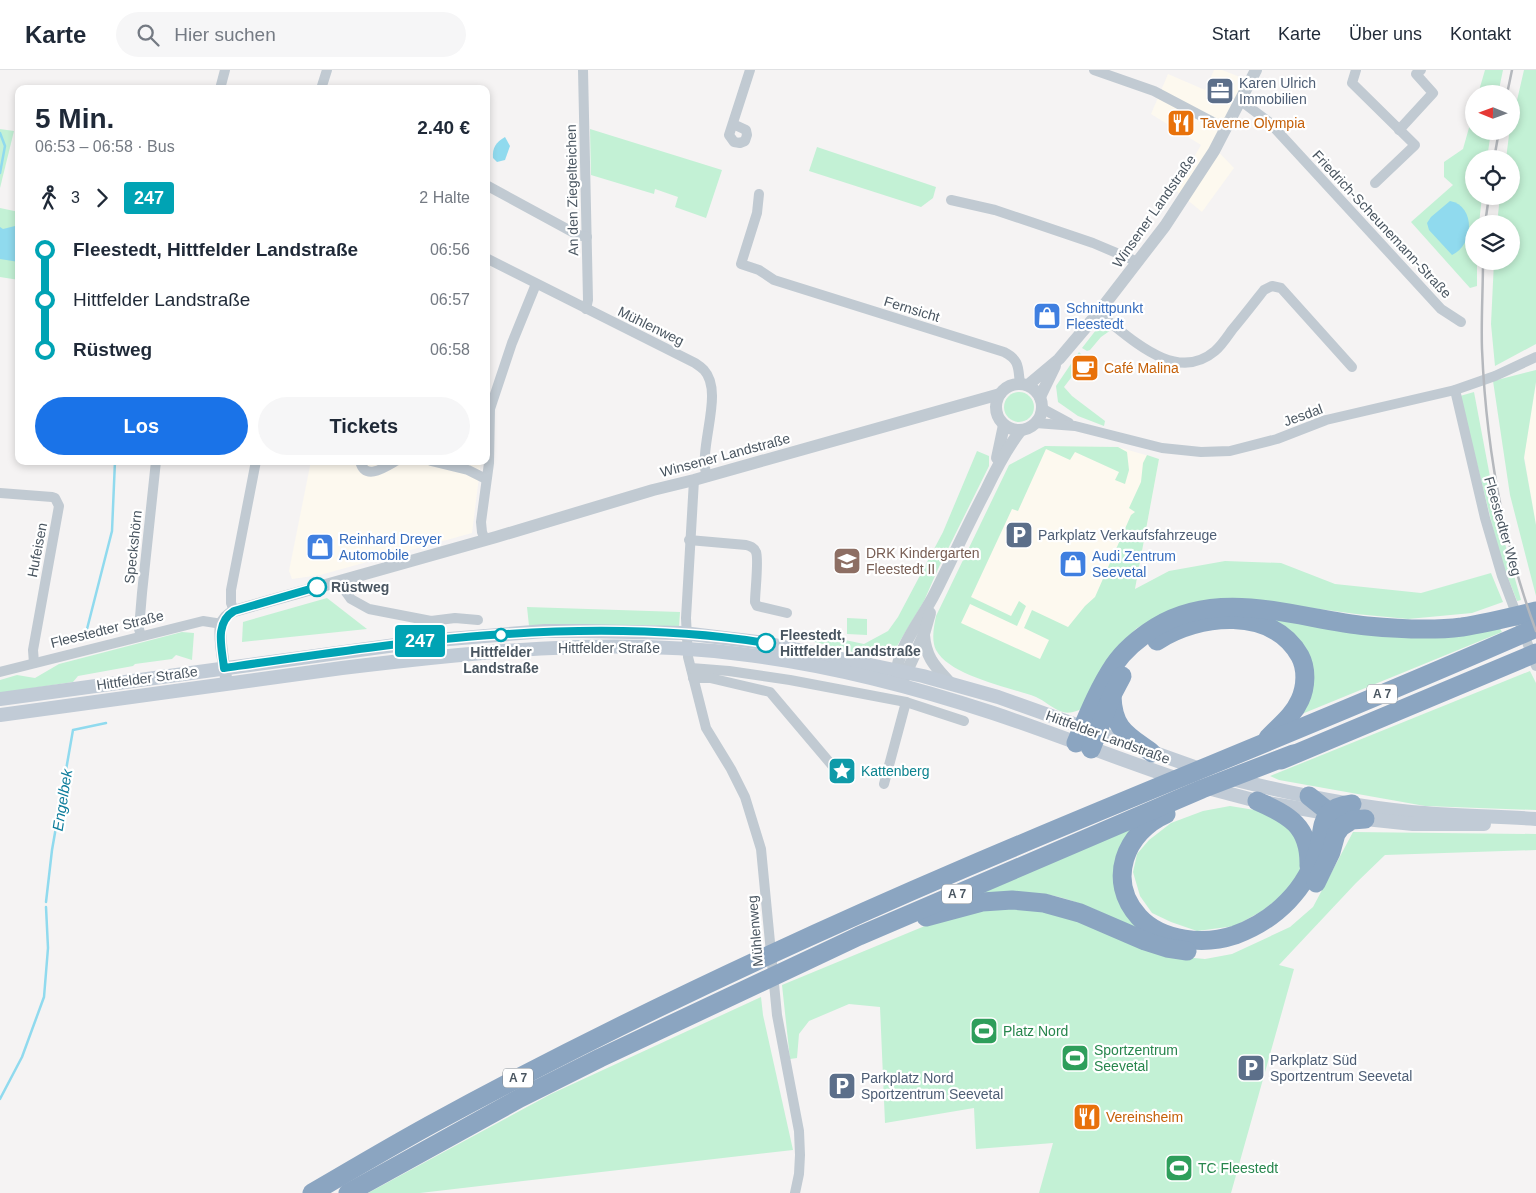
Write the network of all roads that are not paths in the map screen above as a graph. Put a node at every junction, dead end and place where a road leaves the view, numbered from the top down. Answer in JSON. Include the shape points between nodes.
{"nodes":[{"id":1,"x":225,"y":70,"type":"edge"},
{"id":2,"x":327,"y":70,"type":"edge"},
{"id":3,"x":583,"y":70,"type":"edge"},
{"id":4,"x":750,"y":70,"type":"edge"},
{"id":5,"x":1094,"y":70,"type":"edge"},
{"id":6,"x":1256,"y":70,"type":"edge"},
{"id":7,"x":1356,"y":70,"type":"edge"},
{"id":8,"x":1421,"y":70,"type":"edge"},
{"id":9,"x":221,"y":85,"type":"edge"},
{"id":10,"x":322,"y":85,"type":"edge"},
{"id":11,"x":1241,"y":101,"type":"junction"},
{"id":12,"x":733,"y":124,"type":"dead end"},
{"id":13,"x":1226,"y":129,"type":"junction"},
{"id":14,"x":1399,"y":130,"type":"junction"},
{"id":15,"x":1375,"y":184,"type":"dead end"},
{"id":16,"x":490,"y":187,"type":"edge"},
{"id":17,"x":759,"y":194,"type":"dead end"},
{"id":18,"x":951,"y":200,"type":"dead end"},
{"id":19,"x":587,"y":237,"type":"junction"},
{"id":20,"x":490,"y":260,"type":"edge"},
{"id":21,"x":1138,"y":262,"type":"junction"},
{"id":22,"x":536,"y":284,"type":"junction"},
{"id":23,"x":586,"y":309,"type":"junction"},
{"id":24,"x":1098,"y":313,"type":"junction"},
{"id":25,"x":1461,"y":322,"type":"dead end"},
{"id":26,"x":1536,"y":357,"type":"edge"},
{"id":27,"x":1059,"y":359,"type":"junction"},
{"id":28,"x":1352,"y":367,"type":"dead end"},
{"id":29,"x":1024,"y":385,"type":"junction"},
{"id":30,"x":1455,"y":390,"type":"junction"},
{"id":31,"x":1000,"y":394,"type":"junction"},
{"id":32,"x":1042,"y":403,"type":"junction"},
{"id":33,"x":962,"y":405,"type":"junction"},
{"id":34,"x":490,"y":410,"type":"edge"},
{"id":35,"x":1001,"y":420,"type":"junction"},
{"id":36,"x":1036,"y":423,"type":"junction"},
{"id":37,"x":1075,"y":426,"type":"junction"},
{"id":38,"x":1022,"y":430,"type":"junction"},
{"id":39,"x":156,"y":465,"type":"edge"},
{"id":40,"x":255,"y":465,"type":"edge"},
{"id":41,"x":361,"y":465,"type":"edge"},
{"id":42,"x":387,"y":465,"type":"edge"},
{"id":43,"x":447,"y":465,"type":"edge"},
{"id":44,"x":489,"y":465,"type":"edge"},
{"id":45,"x":993,"y":475,"type":"junction"},
{"id":46,"x":707,"y":477,"type":"junction"},
{"id":47,"x":486,"y":479,"type":"junction"},
{"id":48,"x":694,"y":480,"type":"junction"},
{"id":49,"x":0,"y":493,"type":"edge"},
{"id":50,"x":490,"y":538,"type":"junction"},
{"id":51,"x":690,"y":540,"type":"junction"},
{"id":52,"x":343,"y":580,"type":"junction"},
{"id":53,"x":934,"y":596,"type":"junction"},
{"id":54,"x":234,"y":611,"type":"junction"},
{"id":55,"x":1536,"y":612,"type":"edge"},
{"id":56,"x":787,"y":613,"type":"dead end"},
{"id":57,"x":478,"y":620,"type":"dead end"},
{"id":58,"x":222,"y":624,"type":"junction"},
{"id":59,"x":1536,"y":628,"type":"edge"},
{"id":60,"x":683,"y":633,"type":"joint"},
{"id":61,"x":924,"y":634,"type":"junction"},
{"id":62,"x":141,"y":636,"type":"junction"},
{"id":63,"x":685,"y":653,"type":"junction"},
{"id":64,"x":1536,"y":653,"type":"edge"},
{"id":65,"x":34,"y":663,"type":"junction"},
{"id":66,"x":1536,"y":666,"type":"edge"},
{"id":67,"x":224,"y":668,"type":"junction"},
{"id":68,"x":903,"y":670,"type":"junction"},
{"id":69,"x":0,"y":672,"type":"edge"},
{"id":70,"x":692,"y":673,"type":"junction"},
{"id":71,"x":227,"y":684,"type":"junction"},
{"id":72,"x":951,"y":684,"type":"junction"},
{"id":73,"x":898,"y":685,"type":"junction"},
{"id":74,"x":1112,"y":694,"type":"junction"},
{"id":75,"x":0,"y":699,"type":"edge"},
{"id":76,"x":906,"y":702,"type":"junction"},
{"id":77,"x":0,"y":715,"type":"edge"},
{"id":78,"x":964,"y":721,"type":"dead end"},
{"id":79,"x":1087,"y":738,"type":"junction"},
{"id":80,"x":1262,"y":744,"type":"junction"},
{"id":81,"x":1293,"y":754,"type":"junction"},
{"id":82,"x":1150,"y":761,"type":"junction"},
{"id":83,"x":836,"y":770,"type":"dead end"},
{"id":84,"x":884,"y":784,"type":"dead end"},
{"id":85,"x":1255,"y":795,"type":"junction"},
{"id":86,"x":1309,"y":796,"type":"junction"},
{"id":87,"x":1352,"y":804,"type":"junction"},
{"id":88,"x":1328,"y":814,"type":"junction"},
{"id":89,"x":1365,"y":819,"type":"junction"},
{"id":90,"x":1536,"y":821,"type":"edge"},
{"id":91,"x":1336,"y":834,"type":"junction"},
{"id":92,"x":1309,"y":872,"type":"junction"},
{"id":93,"x":859,"y":936,"type":"junction"},
{"id":94,"x":312,"y":1193,"type":"edge"},
{"id":95,"x":348,"y":1193,"type":"edge"},
{"id":96,"x":795,"y":1193,"type":"edge"}],
"edges":[{"from":1,"to":9,"type":"street"},
{"from":2,"to":10,"type":"street"},
{"from":3,"to":19,"type":"street","name":"An den Ziegelteichen"},
{"from":4,"to":12,"type":"street"},
{"from":5,"to":13,"type":"street","via":[[1154,91]]},
{"from":6,"to":11,"type":"street","name":"Winsener Landstraße"},
{"from":7,"to":14,"type":"street","via":[[1352,83]]},
{"from":8,"to":14,"type":"street","via":[[1416,74],[1432,93]]},
{"from":11,"to":13,"type":"street","name":"Winsener Landstraße"},
{"from":11,"to":25,"type":"street","name":"Friedrich-Scheunemann-Straße","via":[[1269,122],[1441,309]]},
{"from":13,"to":21,"type":"street","name":"Winsener Landstraße","via":[[1190,190]]},
{"from":14,"to":15,"type":"street","via":[[1414,145]]},
{"from":16,"to":19,"type":"street"},
{"from":17,"to":29,"type":"street","name":"Fernsicht","via":[[757,213],[741,264],[774,280],[1004,352],[1017,363]]},
{"from":18,"to":21,"type":"street","via":[[1004,213]]},
{"from":19,"to":23,"type":"street","name":"An den Ziegelteichen"},
{"from":20,"to":22,"type":"street","name":"Mühlenweg"},
{"from":21,"to":24,"type":"street","name":"Winsener Landstraße"},
{"from":22,"to":23,"type":"street","name":"Mühlenweg"},
{"from":22,"to":34,"type":"street"},
{"from":23,"to":46,"type":"street","name":"Mühlenweg","via":[[706,371],[713,398],[704,463]]},
{"from":24,"to":27,"type":"street","name":"Winsener Landstraße"},
{"from":24,"to":28,"type":"street","via":[[1160,358],[1194,361],[1218,348],[1264,290],[1272,286],[1281,288]]},
{"from":26,"to":30,"type":"street","name":"Jesdal"},
{"from":27,"to":29,"type":"street","name":"Winsener Landstraße"},
{"from":27,"to":32,"type":"street","name":"Winsener Landstraße"},
{"from":29,"to":31,"type":"street","name":"Winsener Landstraße","via":[[1006,388]]},
{"from":29,"to":32,"type":"street","via":[[1033,388]]},
{"from":30,"to":37,"type":"street","name":"Jesdal","via":[[1326,420],[1277,439],[1230,451],[1162,448]]},
{"from":30,"to":66,"type":"street","name":"Fleestedter Weg","via":[[1484,518]]},
{"from":31,"to":33,"type":"street","name":"Winsener Landstraße"},
{"from":31,"to":35,"type":"street","via":[[997,400]]},
{"from":32,"to":36,"type":"street","name":"Winsener Landstraße"},
{"from":32,"to":37,"type":"street","name":"Jesdal"},
{"from":33,"to":35,"type":"street","name":"Winsener Landstraße","via":[[982,407]]},
{"from":33,"to":46,"type":"street","name":"Winsener Landstraße"},
{"from":35,"to":38,"type":"street","name":"Winsener Landstraße","via":[[1015,430]]},
{"from":35,"to":45,"type":"street"},
{"from":36,"to":37,"type":"street","name":"Jesdal"},
{"from":36,"to":38,"type":"street"},
{"from":38,"to":45,"type":"street"},
{"from":39,"to":62,"type":"street","name":"Speckshörn","via":[[139,628]]},
{"from":40,"to":54,"type":"street","via":[[231,590]]},
{"from":41,"to":42,"type":"street","via":[[372,472]]},
{"from":43,"to":47,"type":"street"},
{"from":44,"to":47,"type":"street"},
{"from":45,"to":53,"type":"street"},
{"from":46,"to":48,"type":"street","name":"Winsener Landstraße"},
{"from":47,"to":50,"type":"street","via":[[481,522],[482,532]]},
{"from":48,"to":50,"type":"street","name":"Winsener Landstraße"},
{"from":48,"to":51,"type":"street","name":"Mühlenweg"},
{"from":49,"to":65,"type":"street","name":"Hufeisen","via":[[52,497],[59,506],[33,650]]},
{"from":50,"to":52,"type":"street"},
{"from":51,"to":56,"type":"street","via":[[753,548],[757,561],[757,606]]},
{"from":51,"to":63,"type":"street","name":"Mühlenweg"},
{"from":52,"to":54,"type":"street"},
{"from":52,"to":57,"type":"street","via":[[351,599],[369,609],[431,621]]},
{"from":53,"to":61,"type":"street"},
{"from":53,"to":68,"type":"street","via":[[902,651]]},
{"from":54,"to":58,"type":"street"},
{"from":55,"to":79,"type":"highway","via":[[1460,627],[1426,629],[1364,626],[1252,608],[1194,611],[1162,623],[1130,646],[1108,675]]},
{"from":58,"to":62,"type":"street","name":"Fleestedter Straße","via":[[203,620]]},
{"from":58,"to":67,"type":"street"},
{"from":59,"to":80,"type":"highway","number":"A 7"},
{"from":60,"to":67,"type":"main road","name":"Hittfelder Straße","via":[[545,631],[425,641]]},
{"from":60,"to":68,"type":"main road","name":"Hittfelder Landstraße","via":[[756,641]]},
{"from":61,"to":68,"type":"street"},
{"from":61,"to":72,"type":"street","via":[[930,660]]},
{"from":62,"to":65,"type":"street","name":"Fleestedter Straße"},
{"from":63,"to":70,"type":"street","name":"Mühlenweg"},
{"from":63,"to":71,"type":"main road","name":"Hittfelder Straße","via":[[660,648],[513,649]]},
{"from":63,"to":73,"type":"main road","name":"Hittfelder Landstraße","via":[[738,653]]},
{"from":64,"to":81,"type":"highway","number":"A 7"},
{"from":65,"to":69,"type":"street","name":"Fleestedter Straße"},
{"from":67,"to":71,"type":"street"},
{"from":67,"to":75,"type":"main road","name":"Hittfelder Straße"},
{"from":68,"to":72,"type":"main road","name":"Hittfelder Landstraße"},
{"from":68,"to":73,"type":"street","via":[[906,677]]},
{"from":70,"to":76,"type":"street","via":[[720,670]]},
{"from":70,"to":83,"type":"street","via":[[770,692]]},
{"from":70,"to":96,"type":"street","name":"Mühlenweg","via":[[706,728],[745,797],[761,849],[777,1015],[799,1131],[799,1174]]},
{"from":71,"to":77,"type":"main road","name":"Hittfelder Straße"},
{"from":72,"to":79,"type":"main road","name":"Hittfelder Landstraße","via":[[998,697]]},
{"from":73,"to":79,"type":"main road","name":"Hittfelder Landstraße"},
{"from":74,"to":79,"type":"highway"},
{"from":74,"to":80,"type":"highway","via":[[1139,654],[1177,630],[1213,621],[1258,624],[1284,636],[1294,647],[1305,674],[1300,701],[1292,714]]},
{"from":74,"to":82,"type":"highway","via":[[1116,721]]},
{"from":76,"to":78,"type":"street"},
{"from":76,"to":84,"type":"street"},
{"from":79,"to":82,"type":"main road","name":"Hittfelder Landstraße"},
{"from":80,"to":94,"type":"highway","number":"A 7","via":[[967,867],[721,978],[511,1082]]},
{"from":81,"to":92,"type":"highway","via":[[1151,822],[1140,831],[1127,851],[1123,863],[1124,889],[1130,905],[1155,930],[1174,938],[1213,940],[1234,935],[1272,916],[1297,891]]},
{"from":81,"to":93,"type":"highway","number":"A 7","via":[[1202,789]]},
{"from":82,"to":85,"type":"main road","name":"Hittfelder Landstraße"},
{"from":82,"to":85,"type":"main road","name":"Hittfelder Landstraße","via":[[1170,760],[1225,777]]},
{"from":85,"to":86,"type":"main road","name":"Hittfelder Landstraße"},
{"from":85,"to":88,"type":"main road","name":"Hittfelder Landstraße"},
{"from":85,"to":92,"type":"highway","via":[[1300,828],[1308,846]]},
{"from":86,"to":87,"type":"main road","name":"Hittfelder Landstraße"},
{"from":86,"to":88,"type":"highway"},
{"from":87,"to":88,"type":"highway"},
{"from":87,"to":90,"type":"main road","name":"Hittfelder Landstraße","via":[[1430,814]]},
{"from":88,"to":89,"type":"main road","name":"Hittfelder Landstraße"},
{"from":88,"to":91,"type":"highway"},
{"from":88,"to":92,"type":"highway"},
{"from":89,"to":90,"type":"main road","name":"Hittfelder Landstraße","via":[[1462,825]]},
{"from":89,"to":91,"type":"highway","via":[[1345,823]]},
{"from":91,"to":93,"type":"highway","via":[[1322,873],[1292,916],[1256,940],[1219,951],[1168,948],[1080,913],[1044,903],[1012,900],[982,902]]},
{"from":93,"to":95,"type":"highway","number":"A 7","via":[[536,1090]]}]}
